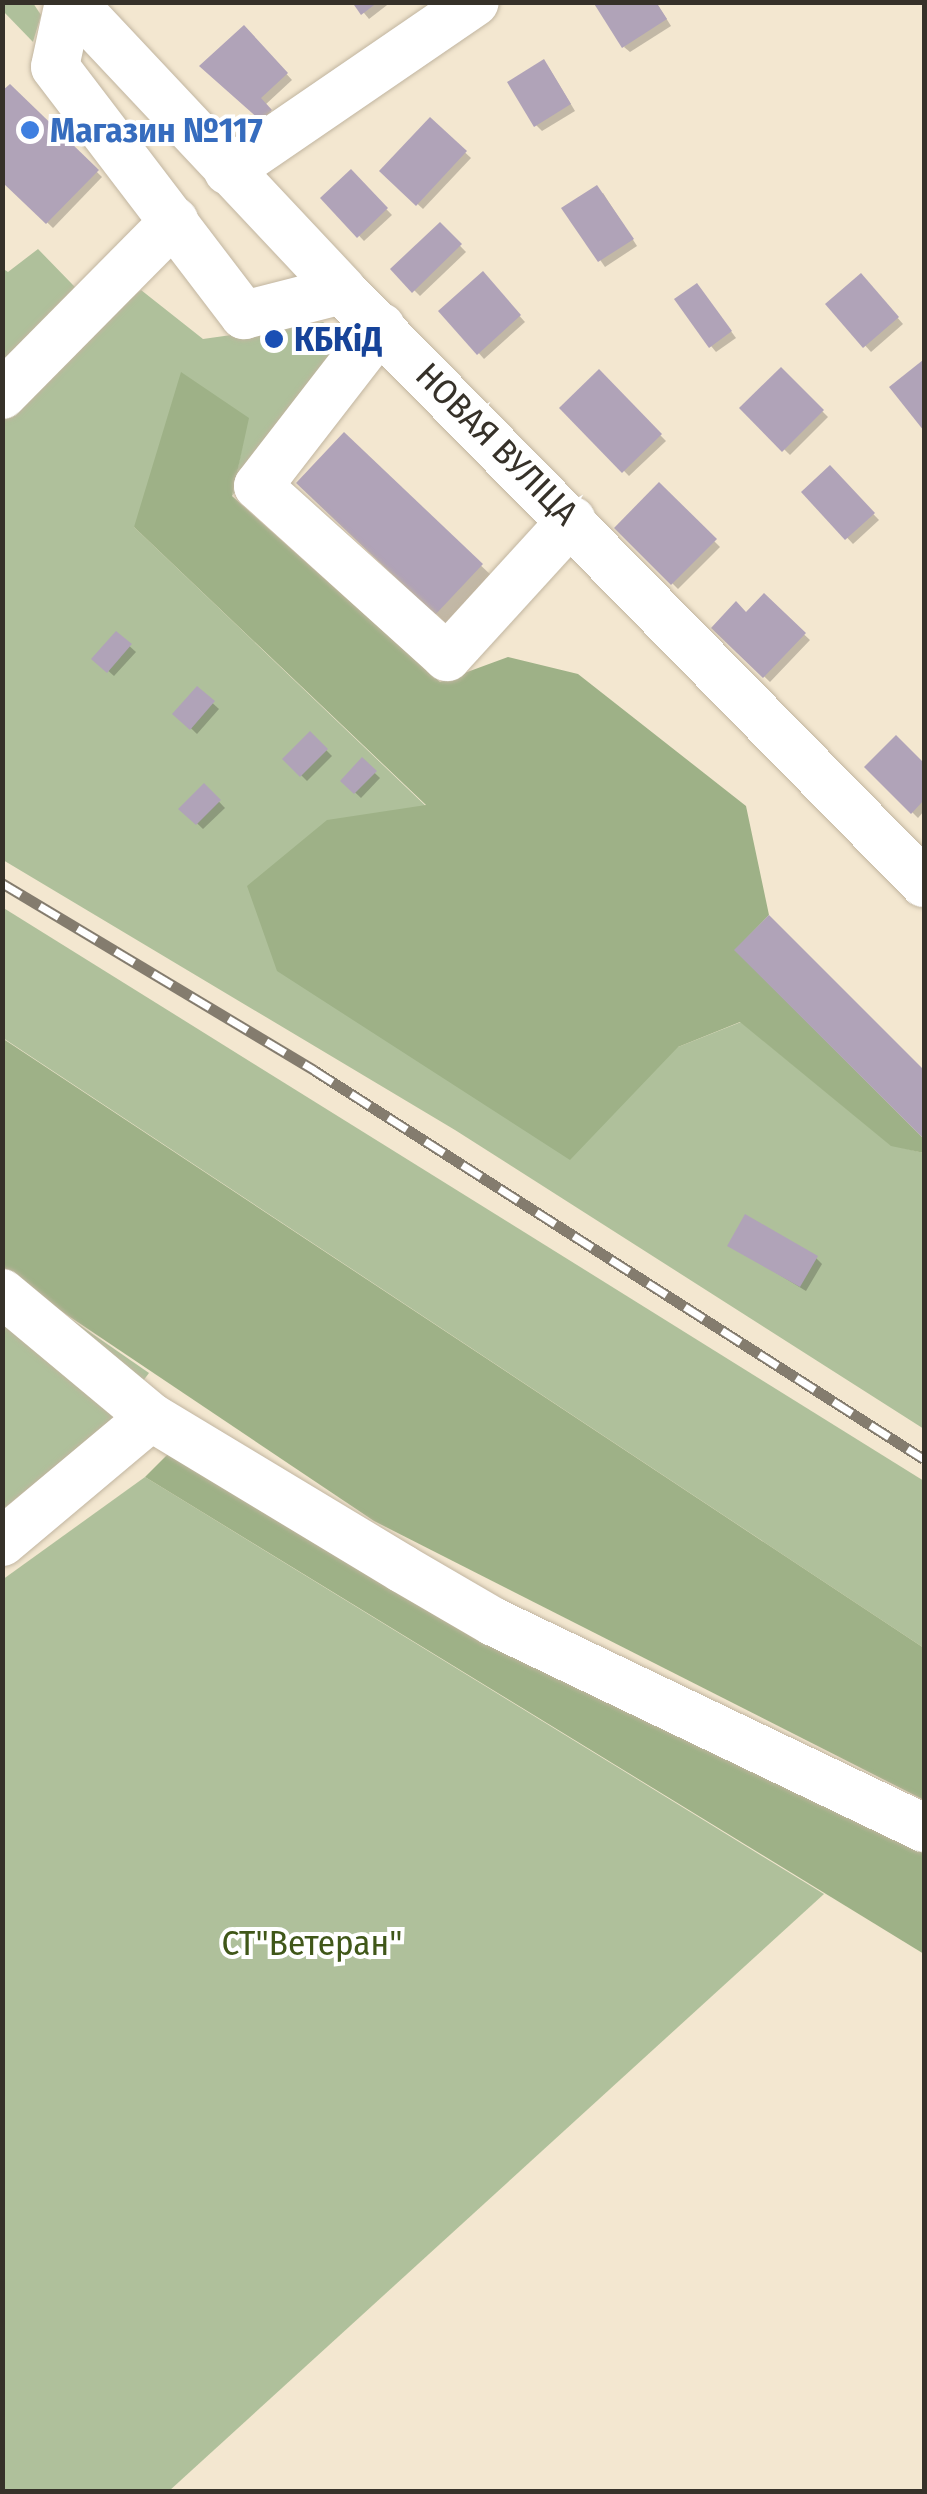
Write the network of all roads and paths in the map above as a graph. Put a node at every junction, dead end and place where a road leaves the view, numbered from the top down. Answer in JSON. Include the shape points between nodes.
{"nodes":[{"id":1,"x":70,"y":2,"type":"edge"},
{"id":2,"x":475,"y":2,"type":"edge"},
{"id":3,"x":228,"y":171,"type":"junction"},
{"id":4,"x":174,"y":222,"type":"junction"},
{"id":5,"x":342,"y":290,"type":"junction"},
{"id":6,"x":381,"y":327,"type":"junction"},
{"id":7,"x":2,"y":394,"type":"edge"},
{"id":8,"x":572,"y":520,"type":"junction"},
{"id":9,"x":916,"y":858,"type":"edge"},
{"id":10,"x":2,"y":1293,"type":"edge"},
{"id":11,"x":151,"y":1417,"type":"junction"},
{"id":12,"x":2,"y":1542,"type":"edge"},
{"id":13,"x":924,"y":1828,"type":"edge"}],
"edges":[{"from":1,"to":3,"type":"street","name":"НОВАЯ ВУЛІЦА"},
{"from":1,"to":4,"type":"street","via":[[56,67]]},
{"from":2,"to":3,"type":"street"},
{"from":3,"to":5,"type":"street","name":"НОВАЯ ВУЛІЦА"},
{"from":4,"to":5,"type":"street","via":[[244,315]]},
{"from":4,"to":7,"type":"street"},
{"from":5,"to":6,"type":"street","name":"НОВАЯ ВУЛІЦА"},
{"from":6,"to":8,"type":"street","name":"НОВАЯ ВУЛІЦА"},
{"from":6,"to":8,"type":"street","via":[[258,486],[447,657]]},
{"from":8,"to":9,"type":"street","name":"НОВАЯ ВУЛІЦА"},
{"from":10,"to":11,"type":"street"},
{"from":11,"to":12,"type":"street"},
{"from":11,"to":13,"type":"street","via":[[494,1622]]}]}
